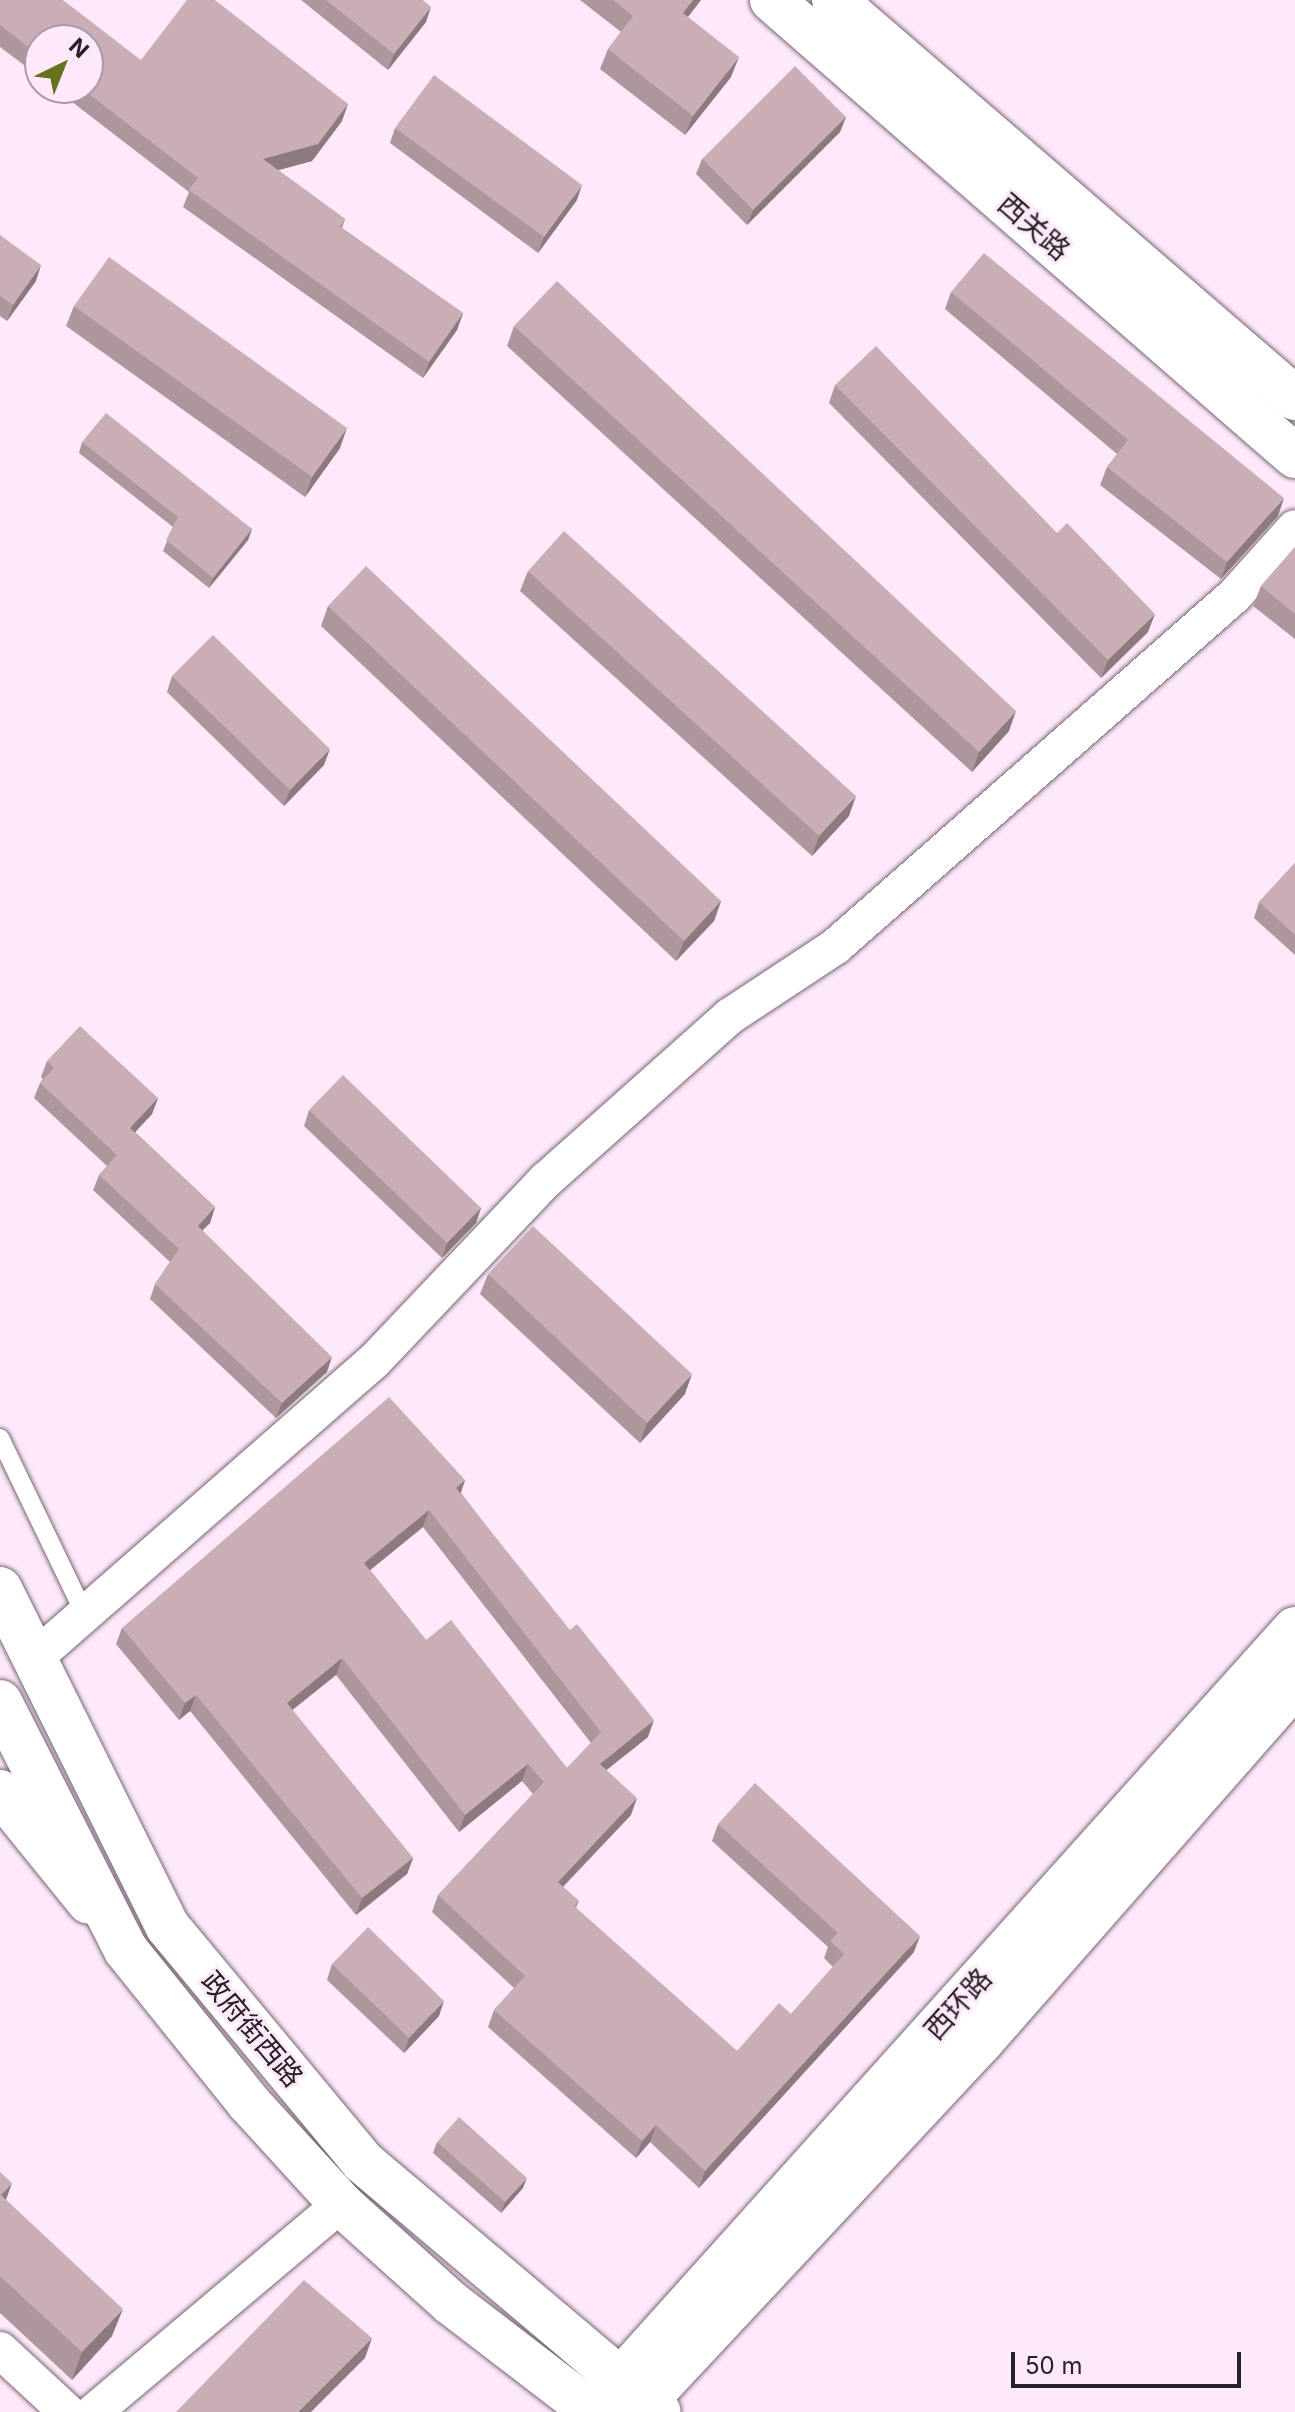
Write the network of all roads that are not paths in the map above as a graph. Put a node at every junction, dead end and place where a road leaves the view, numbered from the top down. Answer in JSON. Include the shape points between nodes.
{"nodes":[{"id":1,"x":772,"y":0,"type":"edge"},
{"id":2,"x":834,"y":0,"type":"edge"},
{"id":3,"x":1295,"y":398,"type":"edge"},
{"id":4,"x":1295,"y":456,"type":"edge"},
{"id":5,"x":1295,"y":528,"type":"edge"},
{"id":6,"x":0,"y":1438,"type":"edge"},
{"id":7,"x":0,"y":1589,"type":"edge"},
{"id":8,"x":85,"y":1615,"type":"junction"},
{"id":9,"x":1295,"y":1629,"type":"edge"},
{"id":10,"x":37,"y":1656,"type":"junction"},
{"id":11,"x":1295,"y":1684,"type":"edge"},
{"id":12,"x":0,"y":1702,"type":"edge"},
{"id":13,"x":0,"y":1792,"type":"edge"},
{"id":14,"x":126,"y":1950,"type":"junction"},
{"id":15,"x":341,"y":2204,"type":"junction"},
{"id":16,"x":0,"y":2350,"type":"edge"},
{"id":17,"x":620,"y":2406,"type":"edge"},
{"id":18,"x":67,"y":2412,"type":"edge"},
{"id":19,"x":94,"y":2412,"type":"edge"}],
"edges":[{"from":1,"to":4,"type":"main road","name":"西关路"},
{"from":2,"to":3,"type":"main road","name":"西关路"},
{"from":5,"to":8,"type":"street","via":[[1234,596],[836,946],[730,1016],[546,1180],[374,1361]]},
{"from":6,"to":8,"type":"lane"},
{"from":7,"to":10,"type":"main road","name":"政府街西路"},
{"from":8,"to":10,"type":"street"},
{"from":9,"to":17,"type":"main road","name":"西环路"},
{"from":10,"to":17,"type":"main road","name":"政府街西路","via":[[168,1927],[363,2162]]},
{"from":11,"to":17,"type":"main road","name":"西环路","via":[[980,2043]]},
{"from":12,"to":14,"type":"main road","name":"政府街西路"},
{"from":13,"to":14,"type":"main road"},
{"from":14,"to":15,"type":"main road","name":"政府街西路"},
{"from":15,"to":17,"type":"main road","name":"政府街西路","via":[[505,2348]]},
{"from":15,"to":19,"type":"street"},
{"from":16,"to":18,"type":"street"}]}
